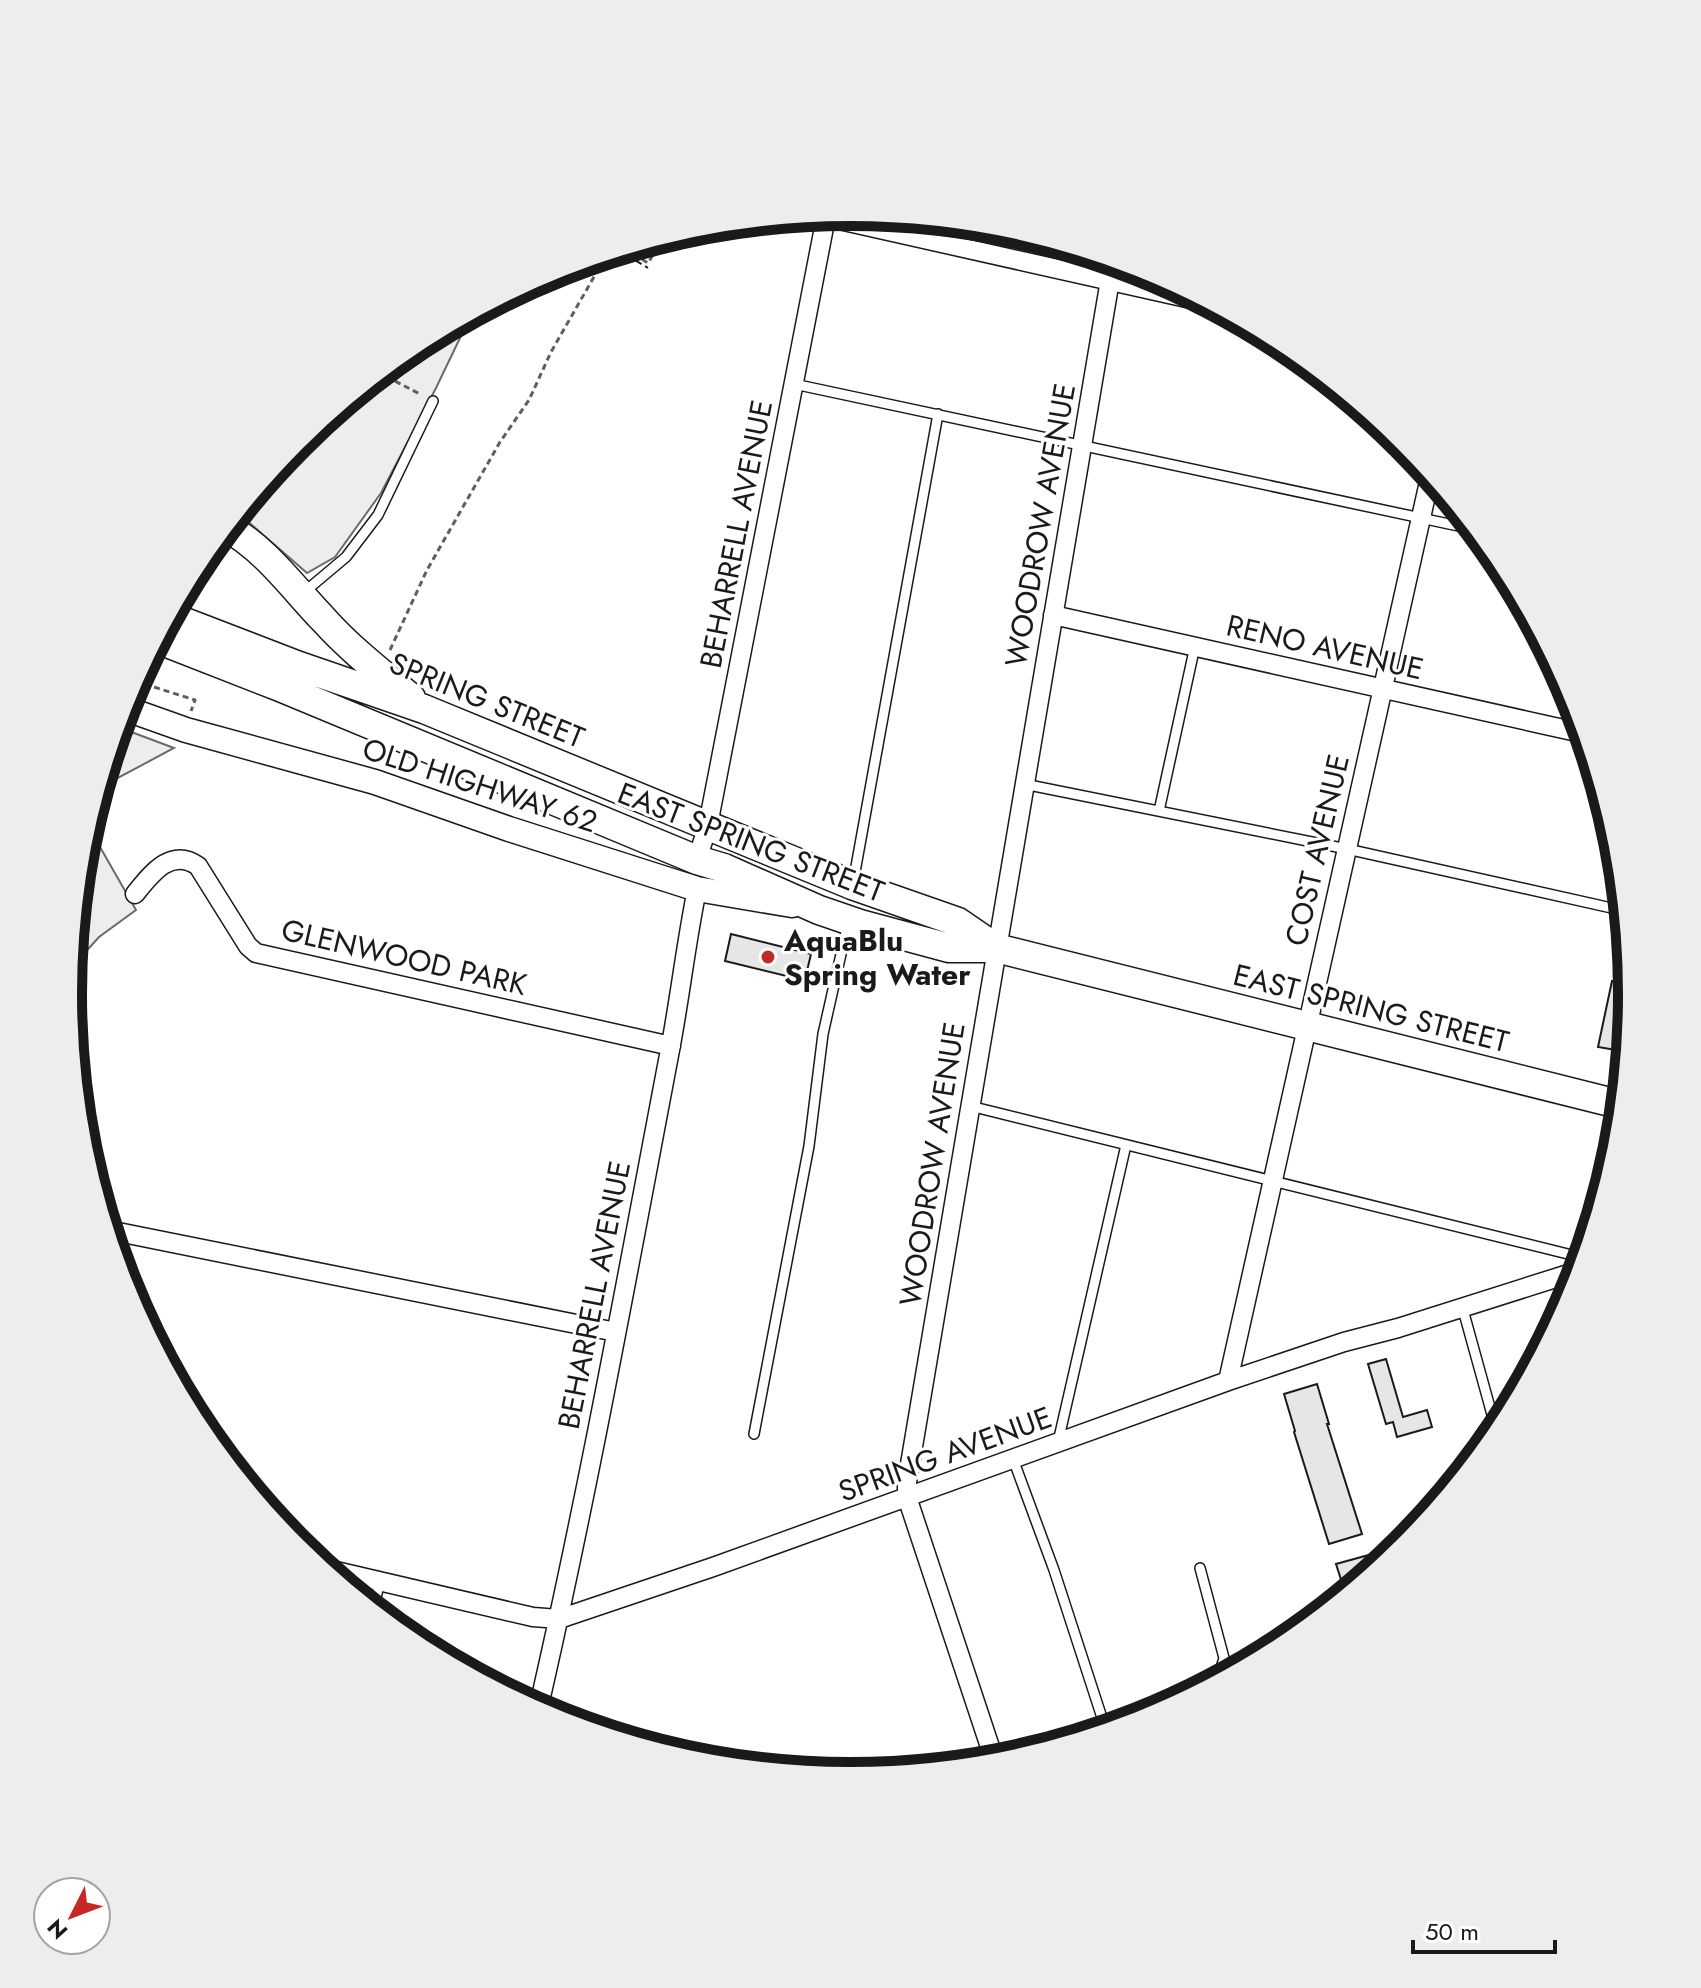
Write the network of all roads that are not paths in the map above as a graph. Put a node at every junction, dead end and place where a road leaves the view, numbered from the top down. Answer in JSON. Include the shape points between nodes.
{"nodes":[{"id":1,"x":868,"y":226,"type":"edge"},
{"id":2,"x":819,"y":227,"type":"edge"},
{"id":3,"x":1110,"y":280,"type":"junction"},
{"id":4,"x":1163,"y":292,"type":"edge"},
{"id":5,"x":794,"y":384,"type":"junction"},
{"id":6,"x":433,"y":401,"type":"road end"},
{"id":7,"x":938,"y":414,"type":"junction"},
{"id":8,"x":1082,"y":444,"type":"junction"},
{"id":9,"x":1428,"y":487,"type":"edge"},
{"id":10,"x":1421,"y":517,"type":"junction"},
{"id":11,"x":1460,"y":526,"type":"edge"},
{"id":12,"x":236,"y":533,"type":"edge"},
{"id":13,"x":301,"y":595,"type":"junction"},
{"id":14,"x":1053,"y":615,"type":"junction"},
{"id":15,"x":180,"y":620,"type":"edge"},
{"id":16,"x":167,"y":643,"type":"edge"},
{"id":17,"x":1195,"y":646,"type":"junction"},
{"id":18,"x":1382,"y":689,"type":"junction"},
{"id":19,"x":424,"y":709,"type":"junction"},
{"id":20,"x":136,"y":712,"type":"edge"},
{"id":21,"x":1572,"y":731,"type":"edge"},
{"id":22,"x":1024,"y":784,"type":"junction"},
{"id":23,"x":1159,"y":811,"type":"junction"},
{"id":24,"x":708,"y":825,"type":"junction"},
{"id":25,"x":1347,"y":849,"type":"junction"},
{"id":26,"x":697,"y":860,"type":"junction"},
{"id":27,"x":852,"y":885,"type":"junction"},
{"id":28,"x":697,"y":889,"type":"junction"},
{"id":29,"x":135,"y":894,"type":"dead end"},
{"id":30,"x":1613,"y":908,"type":"edge"},
{"id":31,"x":819,"y":910,"type":"junction"},
{"id":32,"x":848,"y":919,"type":"junction"},
{"id":33,"x":996,"y":948,"type":"junction"},
{"id":34,"x":1306,"y":1027,"type":"junction"},
{"id":35,"x":671,"y":1046,"type":"junction"},
{"id":36,"x":1611,"y":1102,"type":"edge"},
{"id":37,"x":970,"y":1106,"type":"junction"},
{"id":38,"x":1126,"y":1145,"type":"junction"},
{"id":39,"x":1272,"y":1181,"type":"junction"},
{"id":40,"x":120,"y":1232,"type":"edge"},
{"id":41,"x":1573,"y":1255,"type":"edge"},
{"id":42,"x":1566,"y":1275,"type":"edge"},
{"id":43,"x":1462,"y":1306,"type":"junction"},
{"id":44,"x":616,"y":1332,"type":"junction"},
{"id":45,"x":1228,"y":1381,"type":"junction"},
{"id":46,"x":1496,"y":1410,"type":"edge"},
{"id":47,"x":1491,"y":1411,"type":"junction"},
{"id":48,"x":1492,"y":1416,"type":"edge"},
{"id":49,"x":754,"y":1434,"type":"dead end"},
{"id":50,"x":1058,"y":1442,"type":"junction"},
{"id":51,"x":1013,"y":1459,"type":"junction"},
{"id":52,"x":907,"y":1497,"type":"junction"},
{"id":53,"x":1200,"y":1568,"type":"dead end"},
{"id":54,"x":345,"y":1573,"type":"edge"},
{"id":55,"x":380,"y":1581,"type":"junction"},
{"id":56,"x":376,"y":1598,"type":"edge"},
{"id":57,"x":559,"y":1619,"type":"junction"},
{"id":58,"x":1221,"y":1667,"type":"edge"},
{"id":59,"x":541,"y":1697,"type":"edge"},
{"id":60,"x":1103,"y":1720,"type":"edge"},
{"id":61,"x":991,"y":1749,"type":"edge"}],
"edges":[{"from":1,"to":3,"type":"street"},
{"from":2,"to":5,"type":"street","name":"BEHARRELL AVENUE"},
{"from":3,"to":4,"type":"street"},
{"from":3,"to":8,"type":"street","name":"WOODROW AVENUE"},
{"from":5,"to":7,"type":"lane"},
{"from":5,"to":24,"type":"street","name":"BEHARRELL AVENUE"},
{"from":6,"to":13,"type":"lane","via":[[378,515],[346,557]]},
{"from":7,"to":8,"type":"lane"},
{"from":7,"to":27,"type":"lane"},
{"from":8,"to":10,"type":"lane"},
{"from":8,"to":14,"type":"street","name":"WOODROW AVENUE"},
{"from":9,"to":10,"type":"street","name":"COST AVENUE"},
{"from":10,"to":11,"type":"lane"},
{"from":10,"to":18,"type":"street","name":"COST AVENUE"},
{"from":12,"to":13,"type":"main road"},
{"from":13,"to":19,"type":"main road"},
{"from":14,"to":17,"type":"street","name":"RENO AVENUE"},
{"from":14,"to":22,"type":"street","name":"WOODROW AVENUE"},
{"from":15,"to":19,"type":"main road","name":"SPRING STREET"},
{"from":16,"to":26,"type":"main road","name":"EAST SPRING STREET"},
{"from":17,"to":18,"type":"street","name":"RENO AVENUE"},
{"from":17,"to":23,"type":"lane"},
{"from":18,"to":21,"type":"street","name":"RENO AVENUE"},
{"from":18,"to":25,"type":"street","name":"COST AVENUE"},
{"from":19,"to":24,"type":"main road","name":"SPRING STREET"},
{"from":20,"to":28,"type":"street","name":"OLD HIGHWAY 62","via":[[375,782]]},
{"from":22,"to":23,"type":"lane"},
{"from":22,"to":33,"type":"street","name":"WOODROW AVENUE"},
{"from":23,"to":25,"type":"lane"},
{"from":24,"to":26,"type":"street","name":"BEHARRELL AVENUE"},
{"from":24,"to":27,"type":"main road","name":"SPRING STREET"},
{"from":25,"to":30,"type":"lane"},
{"from":25,"to":34,"type":"street","name":"COST AVENUE"},
{"from":26,"to":31,"type":"main road","name":"EAST SPRING STREET"},
{"from":27,"to":33,"type":"main road","name":"SPRING STREET","via":[[958,922]]},
{"from":28,"to":31,"type":"street","name":"OLD HIGHWAY 62"},
{"from":28,"to":35,"type":"street","name":"BEHARRELL AVENUE"},
{"from":29,"to":35,"type":"street","name":"GLENWOOD PARK","via":[[160,867],[188,860],[198,866],[256,953]]},
{"from":31,"to":32,"type":"main road","name":"EAST SPRING STREET"},
{"from":32,"to":33,"type":"main road","name":"EAST SPRING STREET","via":[[949,948]]},
{"from":32,"to":49,"type":"lane"},
{"from":33,"to":34,"type":"main road","name":"EAST SPRING STREET"},
{"from":33,"to":37,"type":"street","name":"WOODROW AVENUE"},
{"from":34,"to":36,"type":"main road","name":"EAST SPRING STREET"},
{"from":34,"to":39,"type":"street","name":"COST AVENUE"},
{"from":35,"to":44,"type":"street","name":"BEHARRELL AVENUE"},
{"from":37,"to":38,"type":"lane"},
{"from":37,"to":52,"type":"street","name":"WOODROW AVENUE"},
{"from":38,"to":39,"type":"lane"},
{"from":38,"to":50,"type":"lane"},
{"from":39,"to":41,"type":"lane"},
{"from":39,"to":45,"type":"street","name":"COST AVENUE"},
{"from":40,"to":44,"type":"street"},
{"from":42,"to":43,"type":"street","name":"SPRING AVENUE"},
{"from":43,"to":45,"type":"street","name":"SPRING AVENUE"},
{"from":43,"to":47,"type":"lane"},
{"from":44,"to":57,"type":"street","name":"BEHARRELL AVENUE"},
{"from":45,"to":50,"type":"street","name":"SPRING AVENUE"},
{"from":46,"to":47,"type":"lane"},
{"from":47,"to":48,"type":"lane"},
{"from":50,"to":51,"type":"street","name":"SPRING AVENUE"},
{"from":51,"to":52,"type":"street","name":"SPRING AVENUE"},
{"from":51,"to":60,"type":"lane"},
{"from":52,"to":57,"type":"street","name":"SPRING AVENUE"},
{"from":52,"to":61,"type":"street","name":"WOODROW AVENUE"},
{"from":53,"to":58,"type":"lane","via":[[1224,1658]]},
{"from":54,"to":55,"type":"street","name":"SPRING AVENUE"},
{"from":55,"to":56,"type":"lane"},
{"from":55,"to":57,"type":"street","name":"SPRING AVENUE"},
{"from":57,"to":59,"type":"street","name":"BEHARRELL AVENUE"}]}
